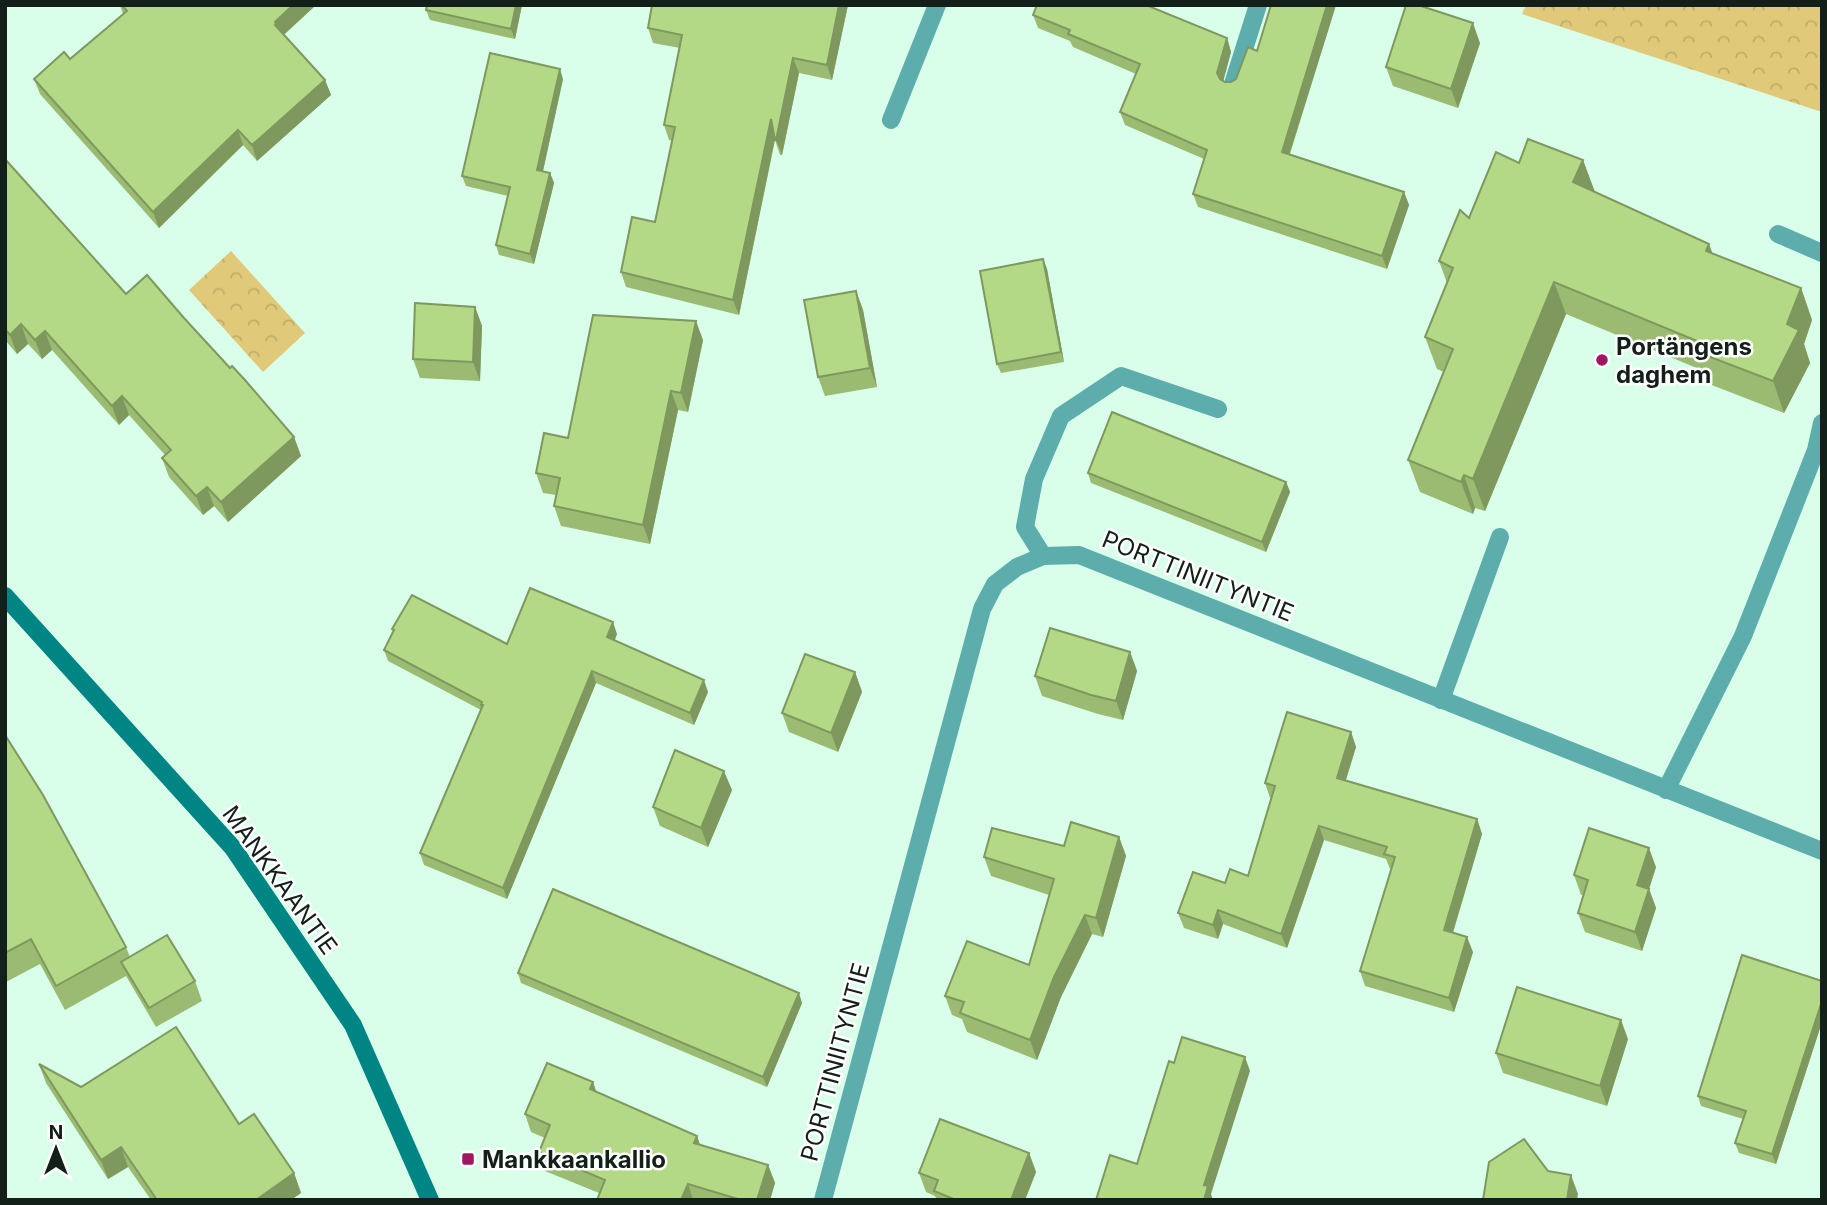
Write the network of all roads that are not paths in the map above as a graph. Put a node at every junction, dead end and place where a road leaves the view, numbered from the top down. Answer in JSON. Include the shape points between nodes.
{"nodes":[{"id":1,"x":937,"y":5,"type":"edge"},
{"id":2,"x":1258,"y":5,"type":"edge"},
{"id":3,"x":1233,"y":84,"type":"edge"},
{"id":4,"x":891,"y":120,"type":"dead end"},
{"id":5,"x":1778,"y":234,"type":"dead end"},
{"id":6,"x":1822,"y":253,"type":"edge"},
{"id":7,"x":1218,"y":409,"type":"dead end"},
{"id":8,"x":1822,"y":424,"type":"edge"},
{"id":9,"x":1500,"y":537,"type":"dead end"},
{"id":10,"x":1043,"y":556,"type":"junction"},
{"id":11,"x":5,"y":596,"type":"edge"},
{"id":12,"x":1441,"y":700,"type":"junction"},
{"id":13,"x":1667,"y":790,"type":"junction"},
{"id":14,"x":1822,"y":851,"type":"edge"},
{"id":15,"x":430,"y":1200,"type":"edge"},
{"id":16,"x":823,"y":1200,"type":"edge"}],
"edges":[{"from":1,"to":4,"type":"street"},
{"from":2,"to":3,"type":"street"},
{"from":5,"to":6,"type":"street"},
{"from":7,"to":10,"type":"street","via":[[1121,376],[1061,416],[1034,478],[1025,527]]},
{"from":8,"to":13,"type":"street","via":[[1743,636]]},
{"from":9,"to":12,"type":"street"},
{"from":10,"to":12,"type":"street","name":"PORTTINIITYNTIE","via":[[1079,555]]},
{"from":10,"to":16,"type":"street","name":"PORTTINIITYNTIE","via":[[1017,567],[995,584],[982,609]]},
{"from":11,"to":15,"type":"main road","name":"MANKKAANTIE","via":[[233,849],[353,1025]]},
{"from":12,"to":13,"type":"street","name":"PORTTINIITYNTIE"},
{"from":13,"to":14,"type":"street","name":"PORTTINIITYNTIE"}]}
